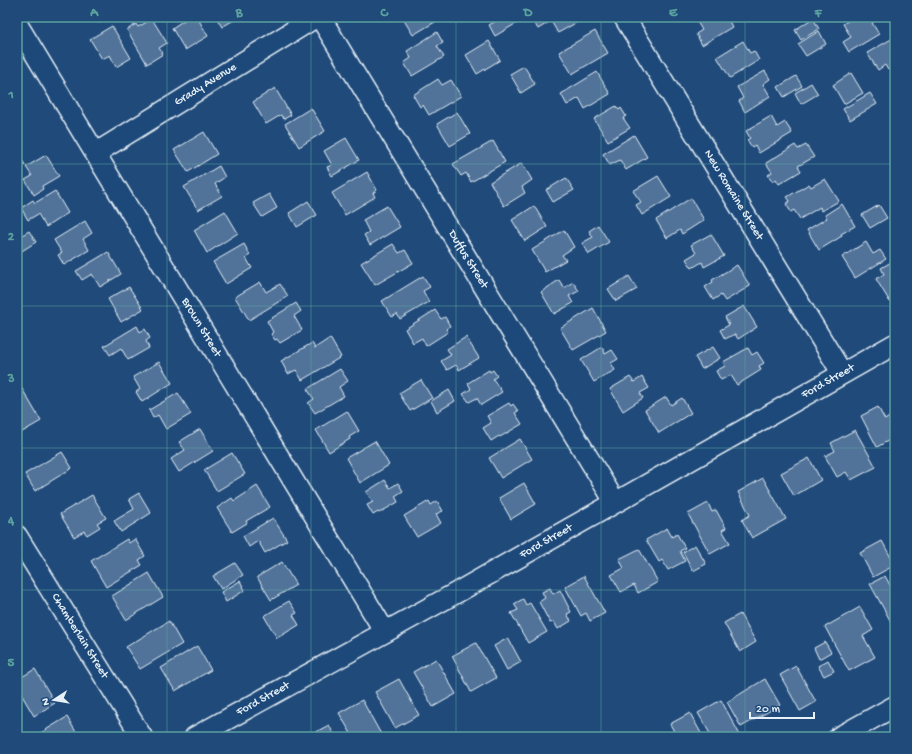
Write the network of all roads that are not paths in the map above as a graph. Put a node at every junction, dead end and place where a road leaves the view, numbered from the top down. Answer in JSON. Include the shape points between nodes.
{"nodes":[{"id":1,"x":316,"y":17,"type":"edge"},
{"id":2,"x":320,"y":17,"type":"edge"},
{"id":3,"x":624,"y":17,"type":"edge"},
{"id":4,"x":17,"y":24,"type":"edge"},
{"id":5,"x":96,"y":153,"type":"junction"},
{"id":6,"x":895,"y":344,"type":"edge"},
{"id":7,"x":842,"y":373,"type":"junction"},
{"id":8,"x":615,"y":502,"type":"junction"},
{"id":9,"x":17,"y":536,"type":"edge"},
{"id":10,"x":385,"y":632,"type":"junction"},
{"id":11,"x":895,"y":706,"type":"edge"},
{"id":12,"x":142,"y":737,"type":"edge"},
{"id":13,"x":196,"y":737,"type":"edge"},
{"id":14,"x":839,"y":737,"type":"edge"}],
"edges":[{"from":1,"to":5,"type":"street","name":"Grady Avenue"},
{"from":2,"to":8,"type":"street","name":"Duffus Street"},
{"from":3,"to":7,"type":"street","name":"New Romaine Street"},
{"from":4,"to":5,"type":"street","name":"Brown Street"},
{"from":5,"to":10,"type":"street","name":"Brown Street"},
{"from":6,"to":7,"type":"street","name":"Ford Street"},
{"from":7,"to":8,"type":"street","name":"Ford Street"},
{"from":8,"to":10,"type":"street","name":"Ford Street"},
{"from":9,"to":12,"type":"street","name":"Chamberlain Street"},
{"from":10,"to":13,"type":"street","name":"Ford Street"},
{"from":11,"to":14,"type":"street"}]}
